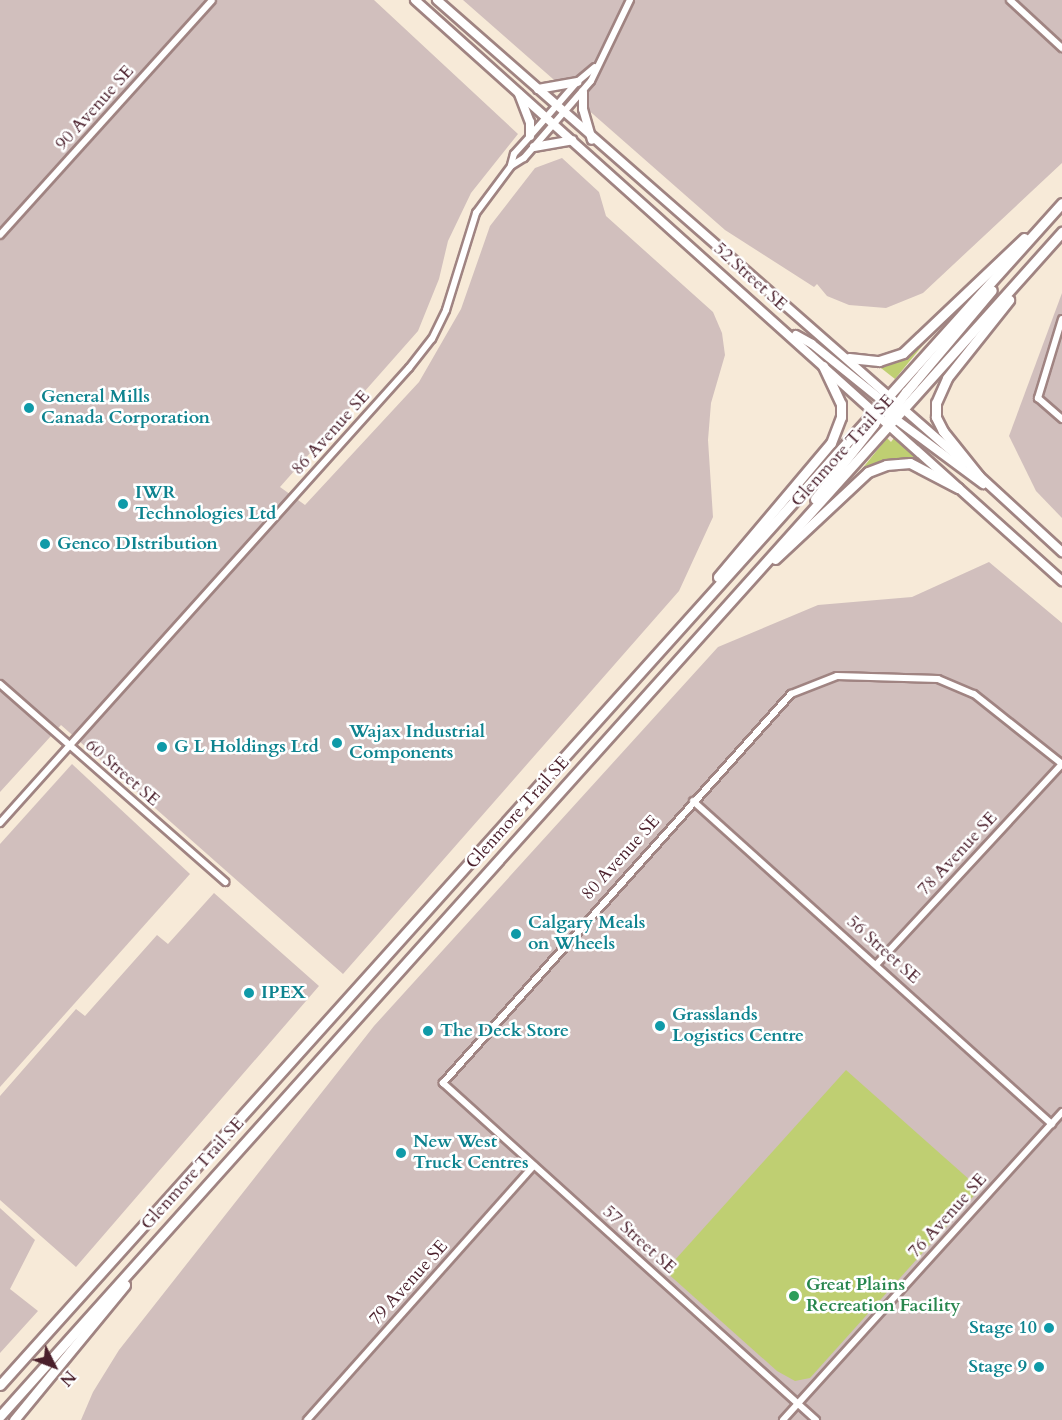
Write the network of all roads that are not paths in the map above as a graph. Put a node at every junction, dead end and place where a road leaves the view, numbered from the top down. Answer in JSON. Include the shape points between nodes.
{"nodes":[{"id":1,"x":212,"y":0,"type":"edge"},
{"id":2,"x":415,"y":0,"type":"edge"},
{"id":3,"x":437,"y":0,"type":"edge"},
{"id":4,"x":630,"y":0,"type":"edge"},
{"id":5,"x":1010,"y":0,"type":"edge"},
{"id":6,"x":1062,"y":48,"type":"edge"},
{"id":7,"x":596,"y":67,"type":"junction"},
{"id":8,"x":577,"y":82,"type":"junction"},
{"id":9,"x":538,"y":89,"type":"junction"},
{"id":10,"x":517,"y":91,"type":"junction"},
{"id":11,"x":583,"y":92,"type":"junction"},
{"id":12,"x":556,"y":107,"type":"junction"},
{"id":13,"x":564,"y":114,"type":"junction"},
{"id":14,"x":546,"y":117,"type":"junction"},
{"id":15,"x":554,"y":124,"type":"junction"},
{"id":16,"x":530,"y":136,"type":"junction"},
{"id":17,"x":572,"y":140,"type":"junction"},
{"id":18,"x":592,"y":140,"type":"junction"},
{"id":19,"x":534,"y":147,"type":"junction"},
{"id":20,"x":511,"y":166,"type":"junction"},
{"id":21,"x":1061,"y":203,"type":"edge"},
{"id":22,"x":1062,"y":232,"type":"edge"},
{"id":23,"x":0,"y":235,"type":"edge"},
{"id":24,"x":1053,"y":243,"type":"junction"},
{"id":25,"x":1062,"y":319,"type":"edge"},
{"id":26,"x":784,"y":330,"type":"junction"},
{"id":27,"x":849,"y":358,"type":"junction"},
{"id":28,"x":823,"y":366,"type":"junction"},
{"id":29,"x":889,"y":410,"type":"junction"},
{"id":30,"x":1062,"y":419,"type":"edge"},
{"id":31,"x":979,"y":476,"type":"junction"},
{"id":32,"x":958,"y":488,"type":"junction"},
{"id":33,"x":994,"y":489,"type":"junction"},
{"id":34,"x":1062,"y":552,"type":"edge"},
{"id":35,"x":754,"y":575,"type":"junction"},
{"id":36,"x":1062,"y":581,"type":"edge"},
{"id":37,"x":708,"y":597,"type":"junction"},
{"id":38,"x":0,"y":684,"type":"edge"},
{"id":39,"x":69,"y":747,"type":"junction"},
{"id":40,"x":1062,"y":764,"type":"edge"},
{"id":41,"x":693,"y":801,"type":"junction"},
{"id":42,"x":0,"y":823,"type":"edge"},
{"id":43,"x":225,"y":882,"type":"dead end"},
{"id":44,"x":877,"y":964,"type":"junction"},
{"id":45,"x":442,"y":1083,"type":"joint"},
{"id":46,"x":1062,"y":1112,"type":"edge"},
{"id":47,"x":1052,"y":1124,"type":"junction"},
{"id":48,"x":534,"y":1166,"type":"junction"},
{"id":49,"x":159,"y":1238,"type":"junction"},
{"id":50,"x":0,"y":1385,"type":"edge"},
{"id":51,"x":798,"y":1404,"type":"junction"},
{"id":52,"x":0,"y":1416,"type":"edge"},
{"id":53,"x":14,"y":1420,"type":"edge"},
{"id":54,"x":307,"y":1420,"type":"edge"},
{"id":55,"x":783,"y":1420,"type":"edge"},
{"id":56,"x":816,"y":1420,"type":"edge"}],
"edges":[{"from":1,"to":23,"type":"street","name":"90 Avenue SE"},
{"from":2,"to":10,"type":"main road","name":"52 Street SE"},
{"from":3,"to":9,"type":"main road","name":"52 Street SE"},
{"from":4,"to":7,"type":"street","name":"86 Avenue SE"},
{"from":5,"to":6,"type":"street"},
{"from":7,"to":8,"type":"street","name":"86 Avenue SE"},
{"from":7,"to":11,"type":"street","name":"86 Avenue SE"},
{"from":8,"to":9,"type":"main road"},
{"from":8,"to":12,"type":"street","name":"86 Avenue SE"},
{"from":9,"to":12,"type":"main road","name":"52 Street SE"},
{"from":10,"to":14,"type":"main road","name":"52 Street SE"},
{"from":10,"to":16,"type":"main road","via":[[530,122]]},
{"from":11,"to":13,"type":"street","name":"86 Avenue SE"},
{"from":11,"to":18,"type":"main road","via":[[583,109]]},
{"from":12,"to":13,"type":"main road","name":"52 Street SE"},
{"from":12,"to":14,"type":"street","name":"86 Avenue SE"},
{"from":13,"to":15,"type":"street","name":"86 Avenue SE"},
{"from":13,"to":18,"type":"main road","name":"52 Street SE"},
{"from":14,"to":15,"type":"main road","name":"52 Street SE"},
{"from":14,"to":16,"type":"street","name":"86 Avenue SE"},
{"from":15,"to":17,"type":"main road","name":"52 Street SE"},
{"from":15,"to":19,"type":"street","name":"86 Avenue SE"},
{"from":16,"to":20,"type":"street","name":"86 Avenue SE","via":[[514,154]]},
{"from":17,"to":19,"type":"main road"},
{"from":17,"to":26,"type":"main road","name":"52 Street SE"},
{"from":18,"to":27,"type":"main road","name":"52 Street SE"},
{"from":19,"to":20,"type":"street","name":"86 Avenue SE"},
{"from":20,"to":39,"type":"street","name":"86 Avenue SE","via":[[476,213],[446,310],[426,346]]},
{"from":21,"to":27,"type":"main road","via":[[903,353],[879,361]]},
{"from":21,"to":29,"type":"main road","name":"Glenmore Trail SE"},
{"from":22,"to":24,"type":"main road","name":"Glenmore Trail SE"},
{"from":24,"to":29,"type":"main road","name":"Glenmore Trail SE"},
{"from":24,"to":31,"type":"main road","via":[[940,391],[936,417]]},
{"from":25,"to":30,"type":"street","via":[[1038,398]]},
{"from":26,"to":28,"type":"main road","name":"52 Street SE"},
{"from":26,"to":29,"type":"main road","via":[[812,344]]},
{"from":27,"to":29,"type":"main road","name":"52 Street SE"},
{"from":28,"to":29,"type":"main road","name":"52 Street SE"},
{"from":28,"to":37,"type":"main road","via":[[841,404],[841,417],[831,443],[716,580]]},
{"from":29,"to":31,"type":"main road","name":"52 Street SE"},
{"from":29,"to":32,"type":"main road","name":"52 Street SE"},
{"from":29,"to":33,"type":"main road","via":[[966,475]]},
{"from":29,"to":35,"type":"main road","name":"Glenmore Trail SE"},
{"from":29,"to":37,"type":"main road","name":"Glenmore Trail SE"},
{"from":31,"to":33,"type":"main road","name":"52 Street SE"},
{"from":32,"to":35,"type":"main road","via":[[910,463],[886,465],[868,472]]},
{"from":32,"to":36,"type":"main road","name":"52 Street SE"},
{"from":33,"to":34,"type":"main road","name":"52 Street SE"},
{"from":35,"to":49,"type":"main road","name":"Glenmore Trail SE"},
{"from":37,"to":50,"type":"main road","name":"Glenmore Trail SE"},
{"from":38,"to":39,"type":"street","name":"60 Street SE"},
{"from":39,"to":42,"type":"street","name":"86 Avenue SE"},
{"from":39,"to":43,"type":"street","name":"60 Street SE"},
{"from":40,"to":41,"type":"street","name":"80 Avenue SE","via":[[974,694],[954,684],[938,679],[837,676],[790,694]]},
{"from":40,"to":44,"type":"street","name":"78 Avenue SE"},
{"from":41,"to":44,"type":"street","name":"56 Street SE"},
{"from":41,"to":45,"type":"street","name":"80 Avenue SE"},
{"from":44,"to":47,"type":"street","name":"56 Street SE"},
{"from":45,"to":48,"type":"street","name":"57 Street SE"},
{"from":46,"to":47,"type":"street","name":"76 Avenue SE"},
{"from":47,"to":51,"type":"street","name":"76 Avenue SE"},
{"from":48,"to":51,"type":"street","name":"57 Street SE"},
{"from":48,"to":54,"type":"street","name":"79 Avenue SE"},
{"from":49,"to":52,"type":"main road","name":"Glenmore Trail SE"},
{"from":49,"to":53,"type":"main road"},
{"from":51,"to":55,"type":"street","name":"76 Avenue SE"},
{"from":51,"to":56,"type":"street","name":"57 Street SE"}]}
